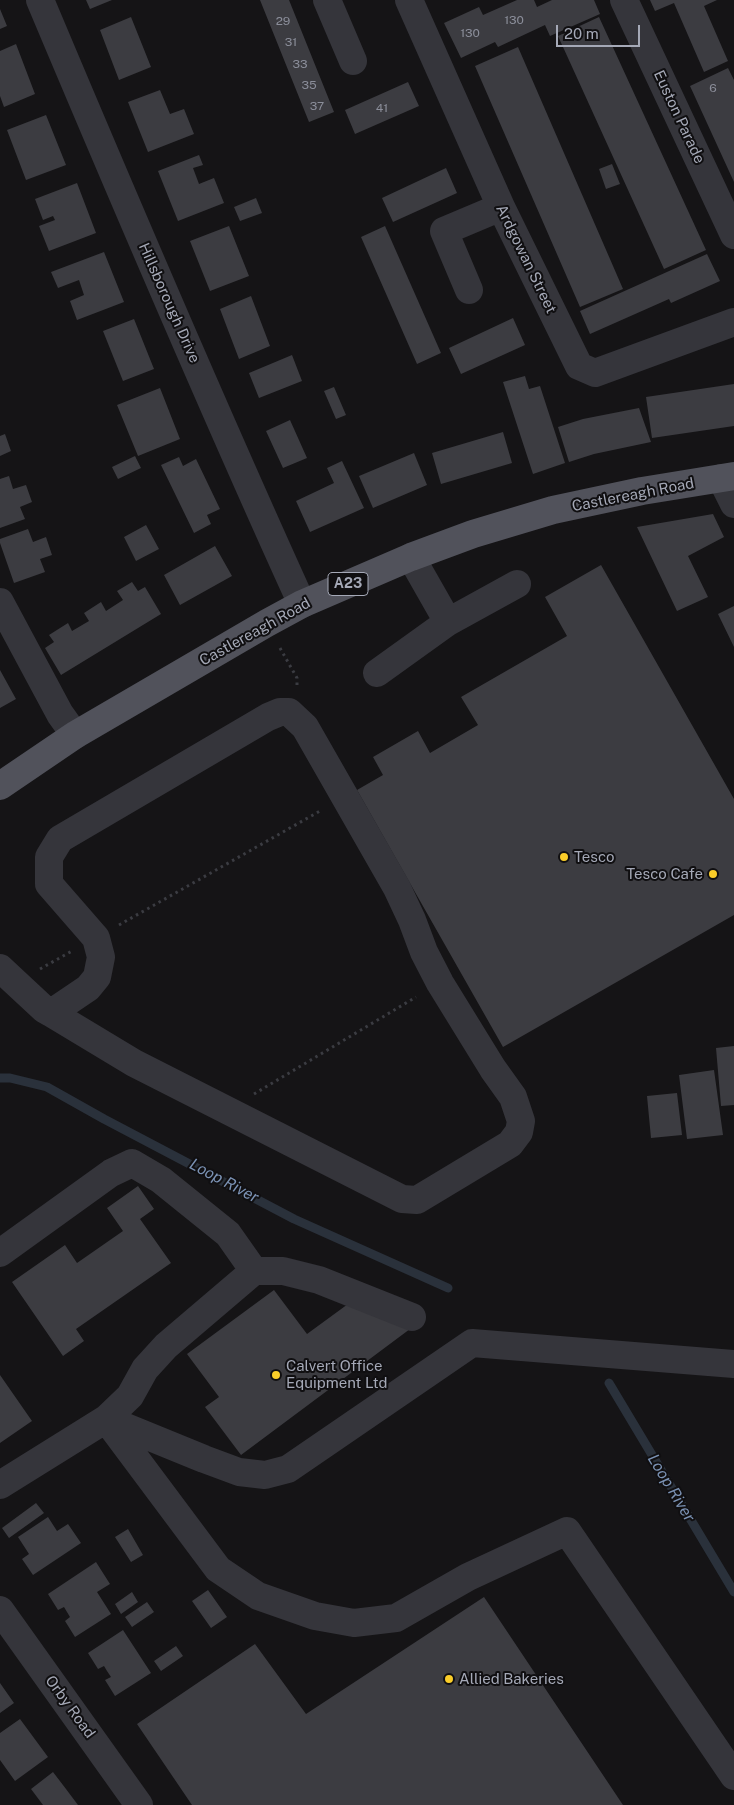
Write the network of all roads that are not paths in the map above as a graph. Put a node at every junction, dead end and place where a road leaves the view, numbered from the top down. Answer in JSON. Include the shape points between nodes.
{"nodes":[{"id":1,"x":40,"y":0,"type":"edge"},
{"id":2,"x":327,"y":0,"type":"edge"},
{"id":3,"x":409,"y":0,"type":"edge"},
{"id":4,"x":624,"y":0,"type":"edge"},
{"id":5,"x":353,"y":61,"type":"dead end"},
{"id":6,"x":501,"y":207,"type":"junction"},
{"id":7,"x":734,"y":234,"type":"edge"},
{"id":8,"x":469,"y":290,"type":"dead end"},
{"id":9,"x":734,"y":322,"type":"edge"},
{"id":10,"x":727,"y":477,"type":"edge"},
{"id":11,"x":734,"y":504,"type":"edge"},
{"id":12,"x":411,"y":557,"type":"junction"},
{"id":13,"x":517,"y":584,"type":"dead end"},
{"id":14,"x":0,"y":602,"type":"edge"},
{"id":15,"x":302,"y":604,"type":"junction"},
{"id":16,"x":448,"y":622,"type":"junction"},
{"id":17,"x":376,"y":672,"type":"dead end"},
{"id":18,"x":75,"y":735,"type":"junction"},
{"id":19,"x":0,"y":786,"type":"edge"},
{"id":20,"x":5,"y":982,"type":"edge"},
{"id":21,"x":50,"y":1013,"type":"junction"},
{"id":22,"x":0,"y":1253,"type":"edge"},
{"id":23,"x":254,"y":1271,"type":"junction"},
{"id":24,"x":412,"y":1317,"type":"dead end"},
{"id":25,"x":734,"y":1364,"type":"edge"},
{"id":26,"x":106,"y":1419,"type":"junction"},
{"id":27,"x":0,"y":1485,"type":"edge"},
{"id":28,"x":0,"y":1610,"type":"edge"},
{"id":29,"x":734,"y":1776,"type":"edge"},
{"id":30,"x":139,"y":1805,"type":"edge"}],
"edges":[{"from":1,"to":15,"type":"street","name":"Hillsborough Drive","via":[[122,196]]},
{"from":2,"to":5,"type":"street"},
{"from":3,"to":6,"type":"street","name":"Ardgowan Street"},
{"from":4,"to":7,"type":"street","name":"Euston Parade"},
{"from":6,"to":8,"type":"street","via":[[444,232]]},
{"from":6,"to":9,"type":"street","name":"Ardgowan Street","via":[[579,366],[595,373]]},
{"from":10,"to":11,"type":"street"},
{"from":10,"to":12,"type":"main road","name":"Castlereagh Road","number":"A23","via":[[553,510]]},
{"from":12,"to":15,"type":"main road","name":"Castlereagh Road","number":"A23"},
{"from":12,"to":16,"type":"street"},
{"from":13,"to":16,"type":"street"},
{"from":14,"to":18,"type":"street","via":[[60,714]]},
{"from":15,"to":18,"type":"main road","name":"Castlereagh Road","number":"A23"},
{"from":16,"to":17,"type":"street"},
{"from":18,"to":19,"type":"main road","name":"Castlereagh Road","number":"A23"},
{"from":20,"to":21,"type":"street"},
{"from":21,"to":21,"type":"street","via":[[88,988],[97,977],[101,957],[96,938],[50,884],[49,857],[60,839],[268,717],[289,712],[305,727],[397,888],[440,983],[512,1097],[521,1121],[519,1132],[510,1144],[417,1200],[402,1199],[225,1111],[112,1051]]},
{"from":22,"to":23,"type":"street","via":[[111,1173],[132,1163],[161,1180],[228,1234]]},
{"from":23,"to":24,"type":"street","via":[[283,1271],[319,1280]]},
{"from":23,"to":26,"type":"street","via":[[166,1346],[145,1370],[130,1396]]},
{"from":25,"to":26,"type":"street","via":[[472,1343],[288,1469],[265,1475],[239,1472]]},
{"from":26,"to":27,"type":"street"},
{"from":26,"to":29,"type":"street","via":[[218,1569],[258,1596],[315,1616],[354,1623],[396,1618],[468,1577],[567,1532]]},
{"from":28,"to":30,"type":"street","name":"Orby Road"}]}
